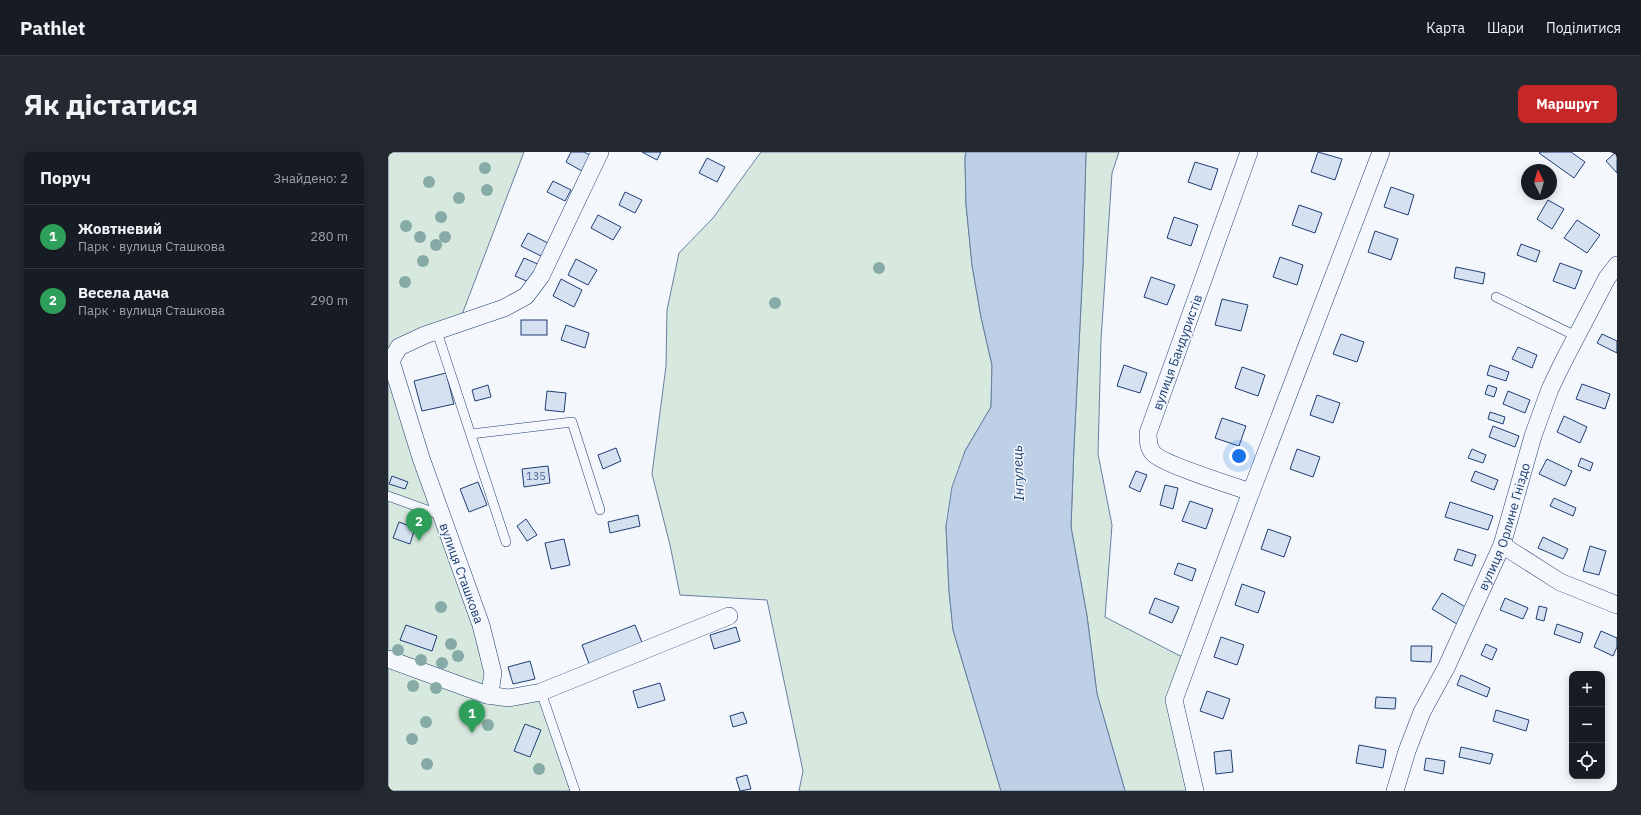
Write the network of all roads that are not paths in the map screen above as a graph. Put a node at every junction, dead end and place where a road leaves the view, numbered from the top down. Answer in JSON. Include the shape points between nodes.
{"nodes":[{"id":1,"x":600,"y":152,"type":"edge"},
{"id":2,"x":1249,"y":152,"type":"edge"},
{"id":3,"x":1381,"y":152,"type":"edge"},
{"id":4,"x":1617,"y":265,"type":"edge"},
{"id":5,"x":1496,"y":297,"type":"dead end"},
{"id":6,"x":437,"y":332,"type":"junction"},
{"id":7,"x":1576,"y":336,"type":"junction"},
{"id":8,"x":390,"y":360,"type":"edge"},
{"id":9,"x":471,"y":434,"type":"junction"},
{"id":10,"x":1251,"y":492,"type":"junction"},
{"id":11,"x":388,"y":496,"type":"edge"},
{"id":12,"x":600,"y":510,"type":"dead end"},
{"id":13,"x":441,"y":515,"type":"junction"},
{"id":14,"x":506,"y":542,"type":"dead end"},
{"id":15,"x":1502,"y":545,"type":"junction"},
{"id":16,"x":1617,"y":605,"type":"edge"},
{"id":17,"x":729,"y":616,"type":"dead end"},
{"id":18,"x":388,"y":659,"type":"edge"},
{"id":19,"x":541,"y":692,"type":"junction"},
{"id":20,"x":487,"y":695,"type":"junction"},
{"id":21,"x":575,"y":791,"type":"edge"},
{"id":22,"x":1195,"y":791,"type":"edge"},
{"id":23,"x":1395,"y":791,"type":"edge"}],
"edges":[{"from":1,"to":6,"type":"street","via":[[541,276],[526,296],[504,308]]},
{"from":2,"to":10,"type":"street","name":"вулиця Бандуристів","via":[[1148,433],[1148,444],[1154,454],[1170,463]]},
{"from":3,"to":10,"type":"street"},
{"from":4,"to":7,"type":"street","name":"вулиця Орлине Гніздо","via":[[1607,278]]},
{"from":5,"to":7,"type":"lane"},
{"from":6,"to":8,"type":"street","via":[[399,348]]},
{"from":6,"to":9,"type":"lane"},
{"from":7,"to":15,"type":"street","name":"вулиця Орлине Гніздо","via":[[1550,389],[1533,436]]},
{"from":8,"to":13,"type":"street","name":"вулиця Сташкова"},
{"from":9,"to":12,"type":"lane","via":[[572,422]]},
{"from":9,"to":14,"type":"lane"},
{"from":10,"to":22,"type":"street","via":[[1174,700]]},
{"from":11,"to":13,"type":"lane"},
{"from":13,"to":20,"type":"street","name":"вулиця Сташкова","via":[[481,625],[493,673]]},
{"from":15,"to":16,"type":"street","via":[[1560,582]]},
{"from":15,"to":23,"type":"street","name":"вулиця Орлине Гніздо","via":[[1446,668],[1422,712]]},
{"from":17,"to":19,"type":"street"},
{"from":18,"to":20,"type":"street"},
{"from":19,"to":20,"type":"street","via":[[509,698]]},
{"from":19,"to":21,"type":"lane"}]}
